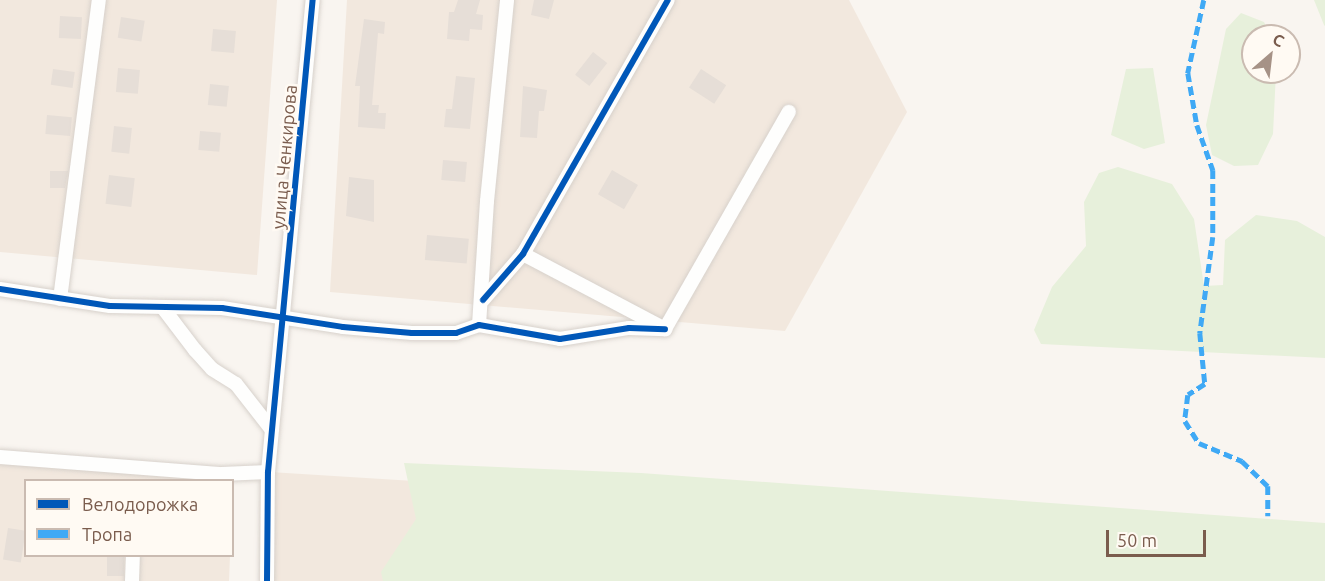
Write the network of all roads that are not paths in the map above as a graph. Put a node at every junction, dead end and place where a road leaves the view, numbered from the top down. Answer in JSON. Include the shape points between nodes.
{"nodes":[{"id":1,"x":99,"y":0,"type":"edge"},
{"id":2,"x":313,"y":0,"type":"edge"},
{"id":3,"x":507,"y":0,"type":"edge"},
{"id":4,"x":660,"y":0,"type":"edge"},
{"id":5,"x":668,"y":0,"type":"edge"},
{"id":6,"x":647,"y":34,"type":"junction"},
{"id":7,"x":789,"y":112,"type":"dead end"},
{"id":8,"x":523,"y":254,"type":"junction"},
{"id":9,"x":0,"y":289,"type":"edge"},
{"id":10,"x":60,"y":298,"type":"junction"},
{"id":11,"x":483,"y":300,"type":"junction"},
{"id":12,"x":163,"y":308,"type":"junction"},
{"id":13,"x":285,"y":316,"type":"junction"},
{"id":14,"x":479,"y":325,"type":"junction"},
{"id":15,"x":665,"y":329,"type":"junction"},
{"id":16,"x":272,"y":430,"type":"junction"},
{"id":17,"x":0,"y":457,"type":"edge"},
{"id":18,"x":268,"y":472,"type":"junction"},
{"id":19,"x":139,"y":474,"type":"edge"},
{"id":20,"x":133,"y":557,"type":"edge"},
{"id":21,"x":132,"y":581,"type":"edge"},
{"id":22,"x":267,"y":581,"type":"edge"}],
"edges":[{"from":1,"to":10,"type":"street"},
{"from":2,"to":13,"type":"street","name":"улица Ченкирова"},
{"from":3,"to":11,"type":"street","via":[[487,201]]},
{"from":4,"to":6,"type":"street"},
{"from":5,"to":6,"type":"street"},
{"from":6,"to":8,"type":"street"},
{"from":7,"to":15,"type":"street"},
{"from":8,"to":11,"type":"street"},
{"from":8,"to":15,"type":"street"},
{"from":9,"to":10,"type":"street"},
{"from":10,"to":12,"type":"street","via":[[110,306]]},
{"from":11,"to":14,"type":"street"},
{"from":12,"to":13,"type":"street","via":[[222,308]]},
{"from":12,"to":16,"type":"street","via":[[195,350],[212,369],[236,384]]},
{"from":13,"to":14,"type":"street","via":[[343,327],[412,333],[456,333]]},
{"from":13,"to":16,"type":"street","name":"улица Ченкирова"},
{"from":14,"to":15,"type":"street","via":[[560,339],[629,327]]},
{"from":16,"to":18,"type":"street","name":"улица Ченкирова"},
{"from":17,"to":19,"type":"street"},
{"from":18,"to":19,"type":"street"},
{"from":18,"to":22,"type":"street","name":"улица Ченкирова"},
{"from":20,"to":21,"type":"street"}]}
